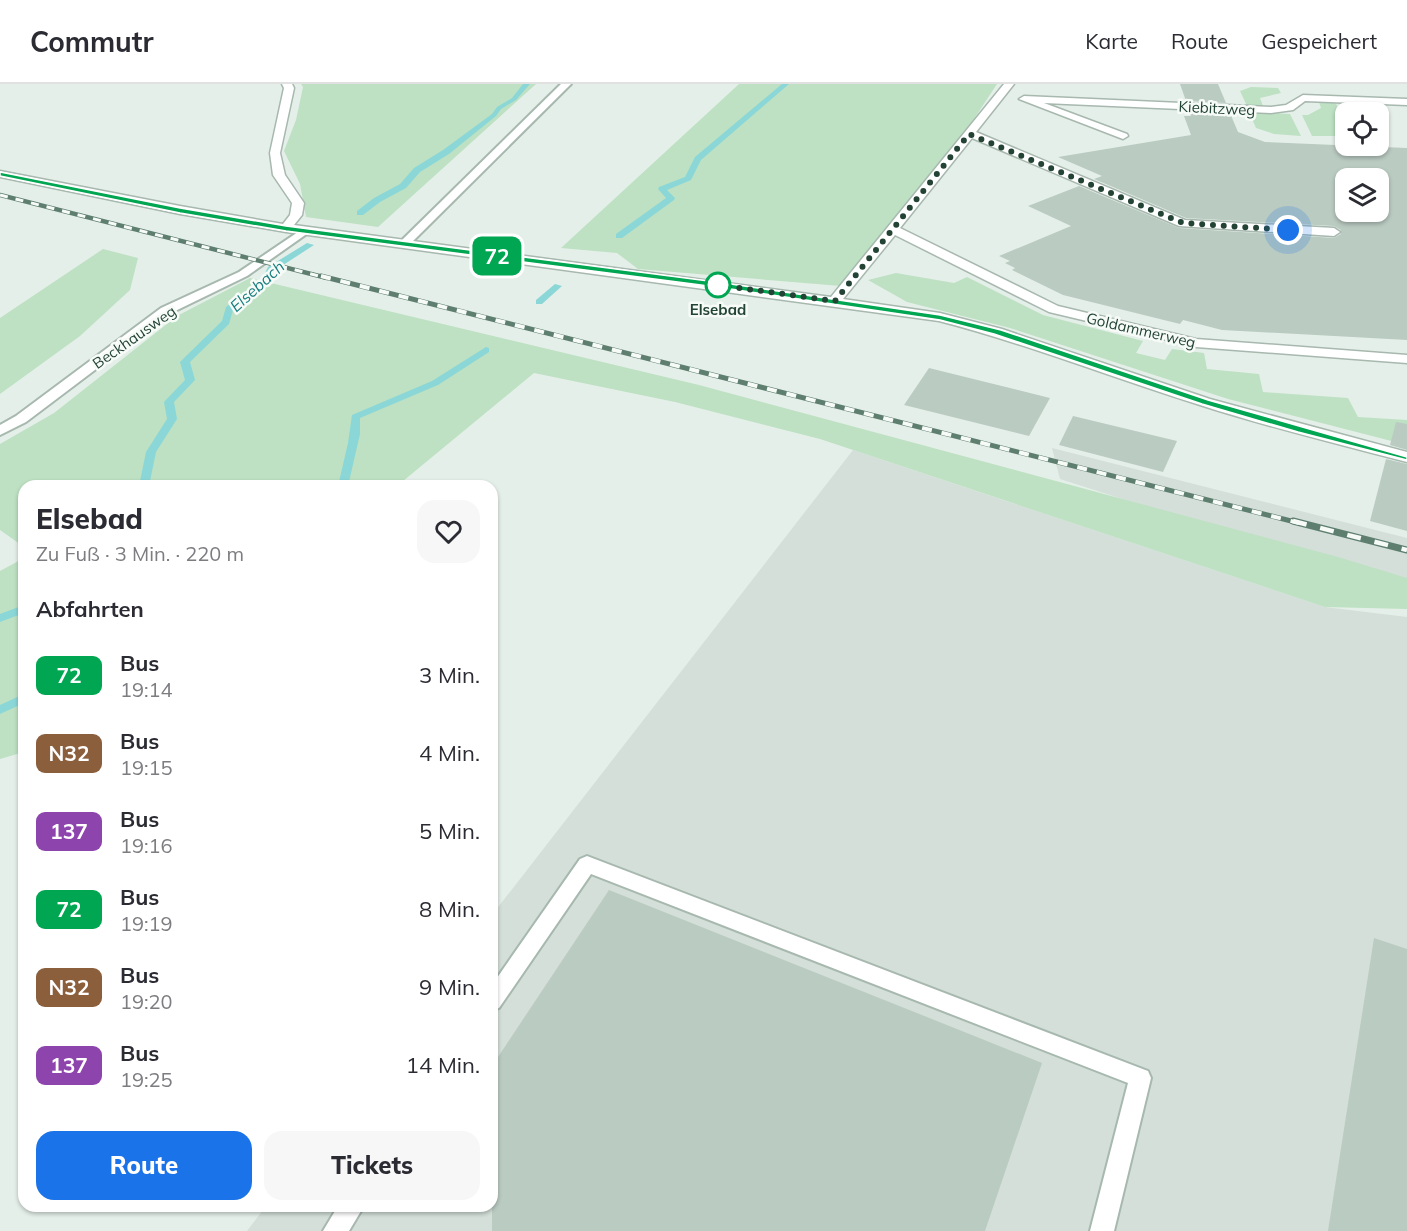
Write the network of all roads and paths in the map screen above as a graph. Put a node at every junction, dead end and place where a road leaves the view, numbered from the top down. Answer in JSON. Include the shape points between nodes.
{"nodes":[{"id":1,"x":287,"y":84,"type":"edge"},
{"id":2,"x":566,"y":84,"type":"edge"},
{"id":3,"x":1009,"y":84,"type":"edge"},
{"id":4,"x":1001,"y":94,"type":"junction"},
{"id":5,"x":1024,"y":99,"type":"junction"},
{"id":6,"x":1407,"y":102,"type":"edge"},
{"id":7,"x":969,"y":134,"type":"junction"},
{"id":8,"x":1123,"y":136,"type":"dead end"},
{"id":9,"x":0,"y":174,"type":"edge"},
{"id":10,"x":286,"y":228,"type":"junction"},
{"id":11,"x":893,"y":229,"type":"junction"},
{"id":12,"x":304,"y":231,"type":"junction"},
{"id":13,"x":1334,"y":232,"type":"dead end"},
{"id":14,"x":404,"y":244,"type":"junction"},
{"id":15,"x":835,"y":301,"type":"junction"},
{"id":16,"x":1407,"y":359,"type":"edge"},
{"id":17,"x":0,"y":431,"type":"edge"},
{"id":18,"x":1407,"y":457,"type":"edge"},
{"id":19,"x":498,"y":993,"type":"edge"},
{"id":20,"x":348,"y":1212,"type":"edge"},
{"id":21,"x":335,"y":1231,"type":"edge"},
{"id":22,"x":1102,"y":1231,"type":"edge"}],
"edges":[{"from":1,"to":10,"type":"street","via":[[275,153],[279,175],[298,203],[296,215]]},
{"from":2,"to":14,"type":"lane"},
{"from":3,"to":4,"type":"street"},
{"from":4,"to":5,"type":"street","name":"Kiebitzweg"},
{"from":4,"to":7,"type":"street"},
{"from":5,"to":6,"type":"street","name":"Kiebitzweg","via":[[1271,110],[1289,108],[1303,98]]},
{"from":5,"to":8,"type":"street","name":"Kiebitzweg"},
{"from":7,"to":11,"type":"street"},
{"from":7,"to":13,"type":"street","via":[[1183,223]]},
{"from":9,"to":10,"type":"street"},
{"from":10,"to":12,"type":"street"},
{"from":11,"to":15,"type":"street"},
{"from":11,"to":16,"type":"street","name":"Goldammerweg","via":[[1054,309],[1196,344]]},
{"from":12,"to":14,"type":"street"},
{"from":12,"to":17,"type":"lane","name":"Beckhausweg","via":[[243,274],[165,311]]},
{"from":14,"to":15,"type":"street"},
{"from":15,"to":18,"type":"street","via":[[940,317],[998,332],[1205,402]]},
{"from":19,"to":22,"type":"lane","via":[[587,864],[1140,1078]]},
{"from":20,"to":21,"type":"lane"}]}
